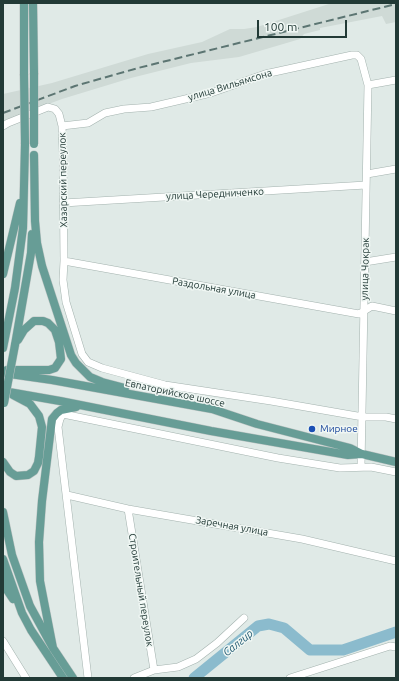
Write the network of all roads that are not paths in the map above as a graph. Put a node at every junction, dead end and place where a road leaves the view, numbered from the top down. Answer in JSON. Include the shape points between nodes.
{"nodes":[{"id":1,"x":24,"y":3,"type":"edge"},
{"id":2,"x":33,"y":3,"type":"edge"},
{"id":3,"x":38,"y":3,"type":"edge"},
{"id":4,"x":33,"y":42,"type":"junction"},
{"id":5,"x":352,"y":54,"type":"joint"},
{"id":6,"x":396,"y":80,"type":"edge"},
{"id":7,"x":368,"y":85,"type":"junction"},
{"id":8,"x":5,"y":124,"type":"edge"},
{"id":9,"x":62,"y":126,"type":"junction"},
{"id":10,"x":34,"y":155,"type":"junction"},
{"id":11,"x":25,"y":157,"type":"junction"},
{"id":12,"x":396,"y":170,"type":"edge"},
{"id":13,"x":366,"y":174,"type":"junction"},
{"id":14,"x":366,"y":185,"type":"junction"},
{"id":15,"x":20,"y":203,"type":"junction"},
{"id":16,"x":63,"y":203,"type":"junction"},
{"id":17,"x":396,"y":257,"type":"edge"},
{"id":18,"x":64,"y":261,"type":"junction"},
{"id":19,"x":365,"y":262,"type":"junction"},
{"id":20,"x":3,"y":274,"type":"edge"},
{"id":21,"x":364,"y":311,"type":"junction"},
{"id":22,"x":396,"y":311,"type":"edge"},
{"id":23,"x":3,"y":324,"type":"edge"},
{"id":24,"x":15,"y":345,"type":"junction"},
{"id":25,"x":4,"y":346,"type":"edge"},
{"id":26,"x":3,"y":370,"type":"edge"},
{"id":27,"x":3,"y":373,"type":"edge"},
{"id":28,"x":3,"y":391,"type":"edge"},
{"id":29,"x":3,"y":406,"type":"edge"},
{"id":30,"x":84,"y":406,"type":"junction"},
{"id":31,"x":212,"y":409,"type":"junction"},
{"id":32,"x":363,"y":417,"type":"junction"},
{"id":33,"x":396,"y":419,"type":"edge"},
{"id":34,"x":362,"y":454,"type":"junction"},
{"id":35,"x":3,"y":462,"type":"edge"},
{"id":36,"x":396,"y":462,"type":"edge"},
{"id":37,"x":362,"y":466,"type":"junction"},
{"id":38,"x":396,"y":472,"type":"edge"},
{"id":39,"x":67,"y":495,"type":"junction"},
{"id":40,"x":128,"y":509,"type":"junction"},
{"id":41,"x":3,"y":512,"type":"edge"},
{"id":42,"x":3,"y":559,"type":"edge"},
{"id":43,"x":396,"y":561,"type":"edge"},
{"id":44,"x":3,"y":578,"type":"edge"},
{"id":45,"x":22,"y":613,"type":"junction"},
{"id":46,"x":244,"y":618,"type":"dead end"},
{"id":47,"x":3,"y":640,"type":"edge"},
{"id":48,"x":396,"y":647,"type":"edge"},
{"id":49,"x":53,"y":648,"type":"junction"},
{"id":50,"x":154,"y":670,"type":"junction"},
{"id":51,"x":26,"y":678,"type":"edge"},
{"id":52,"x":63,"y":678,"type":"edge"},
{"id":53,"x":73,"y":678,"type":"edge"},
{"id":54,"x":88,"y":678,"type":"edge"},
{"id":55,"x":134,"y":678,"type":"edge"},
{"id":56,"x":290,"y":678,"type":"edge"}],
"edges":[{"from":1,"to":11,"type":"main road","bridge":true},
{"from":2,"to":4,"type":"main road"},
{"from":3,"to":4,"type":"main road"},
{"from":4,"to":10,"type":"main road","bridge":true},
{"from":5,"to":7,"type":"street","name":"улица Чокрак","via":[[361,59]]},
{"from":5,"to":9,"type":"street","name":"улица Вильямсона","via":[[265,74],[211,93],[151,107],[105,113],[88,123]]},
{"from":6,"to":7,"type":"street"},
{"from":7,"to":13,"type":"street","name":"улица Чокрак"},
{"from":8,"to":9,"type":"street","name":"Хазарский переулок","via":[[48,107],[58,111]]},
{"from":9,"to":16,"type":"street","name":"Хазарский переулок"},
{"from":10,"to":24,"type":"main road","via":[[31,253]]},
{"from":10,"to":31,"type":"main road","via":[[37,243],[54,305],[76,364],[90,377],[102,382]]},
{"from":11,"to":15,"type":"main road"},
{"from":11,"to":25,"type":"main road","via":[[23,234]]},
{"from":12,"to":13,"type":"street"},
{"from":13,"to":14,"type":"street","name":"улица Чокрак"},
{"from":14,"to":16,"type":"street","name":"улица Чередниченко"},
{"from":14,"to":19,"type":"street","name":"улица Чокрак"},
{"from":15,"to":20,"type":"main road"},
{"from":15,"to":23,"type":"main road"},
{"from":16,"to":18,"type":"street","name":"Хазарский переулок"},
{"from":17,"to":19,"type":"street"},
{"from":18,"to":21,"type":"street","name":"Раздольная улица","via":[[359,314]]},
{"from":18,"to":32,"type":"street","name":"Хазарский переулок","via":[[66,302],[82,354],[94,365],[164,385]]},
{"from":19,"to":21,"type":"street","name":"улица Чокрак"},
{"from":21,"to":22,"type":"street","name":"Раздольная улица","via":[[372,306]]},
{"from":21,"to":32,"type":"street","name":"улица Чокрак"},
{"from":24,"to":26,"type":"main road","via":[[29,324],[43,321],[55,330],[62,354],[55,368],[49,370]]},
{"from":24,"to":29,"type":"main road","bridge":true},
{"from":27,"to":31,"type":"main road","name":"Евпаторийское шоссе"},
{"from":28,"to":30,"type":"main road","name":"Евпаторийское шоссе"},
{"from":28,"to":35,"type":"main road","via":[[30,404],[39,416],[42,427],[40,457],[34,471],[28,475],[16,476]]},
{"from":30,"to":34,"type":"main road","name":"Евпаторийское шоссе","via":[[340,454]]},
{"from":30,"to":49,"type":"main road","via":[[61,410],[51,423],[38,561]]},
{"from":31,"to":34,"type":"main road","name":"Евпаторийское шоссе","via":[[257,424],[350,448]]},
{"from":32,"to":33,"type":"street","name":"Хазарский переулок"},
{"from":32,"to":34,"type":"street","name":"улица Чокрак"},
{"from":34,"to":36,"type":"main road","name":"Евпаторийское шоссе"},
{"from":34,"to":37,"type":"street","name":"улица Чокрак"},
{"from":37,"to":38,"type":"street"},
{"from":37,"to":39,"type":"street","via":[[340,468],[286,459],[63,414],[58,427]]},
{"from":39,"to":40,"type":"street","name":"Заречная улица"},
{"from":39,"to":54,"type":"street"},
{"from":40,"to":43,"type":"street","name":"Заречная улица","via":[[302,539]]},
{"from":40,"to":50,"type":"street","name":"Строительный переулок"},
{"from":41,"to":49,"type":"main road","via":[[20,582]]},
{"from":42,"to":45,"type":"main road"},
{"from":44,"to":45,"type":"main road","via":[[7,590]]},
{"from":45,"to":52,"type":"main road","via":[[41,647]]},
{"from":46,"to":50,"type":"street","via":[[196,659],[178,667]]},
{"from":47,"to":51,"type":"street"},
{"from":48,"to":56,"type":"street","via":[[390,646]]},
{"from":49,"to":53,"type":"main road"},
{"from":50,"to":55,"type":"street"}]}
